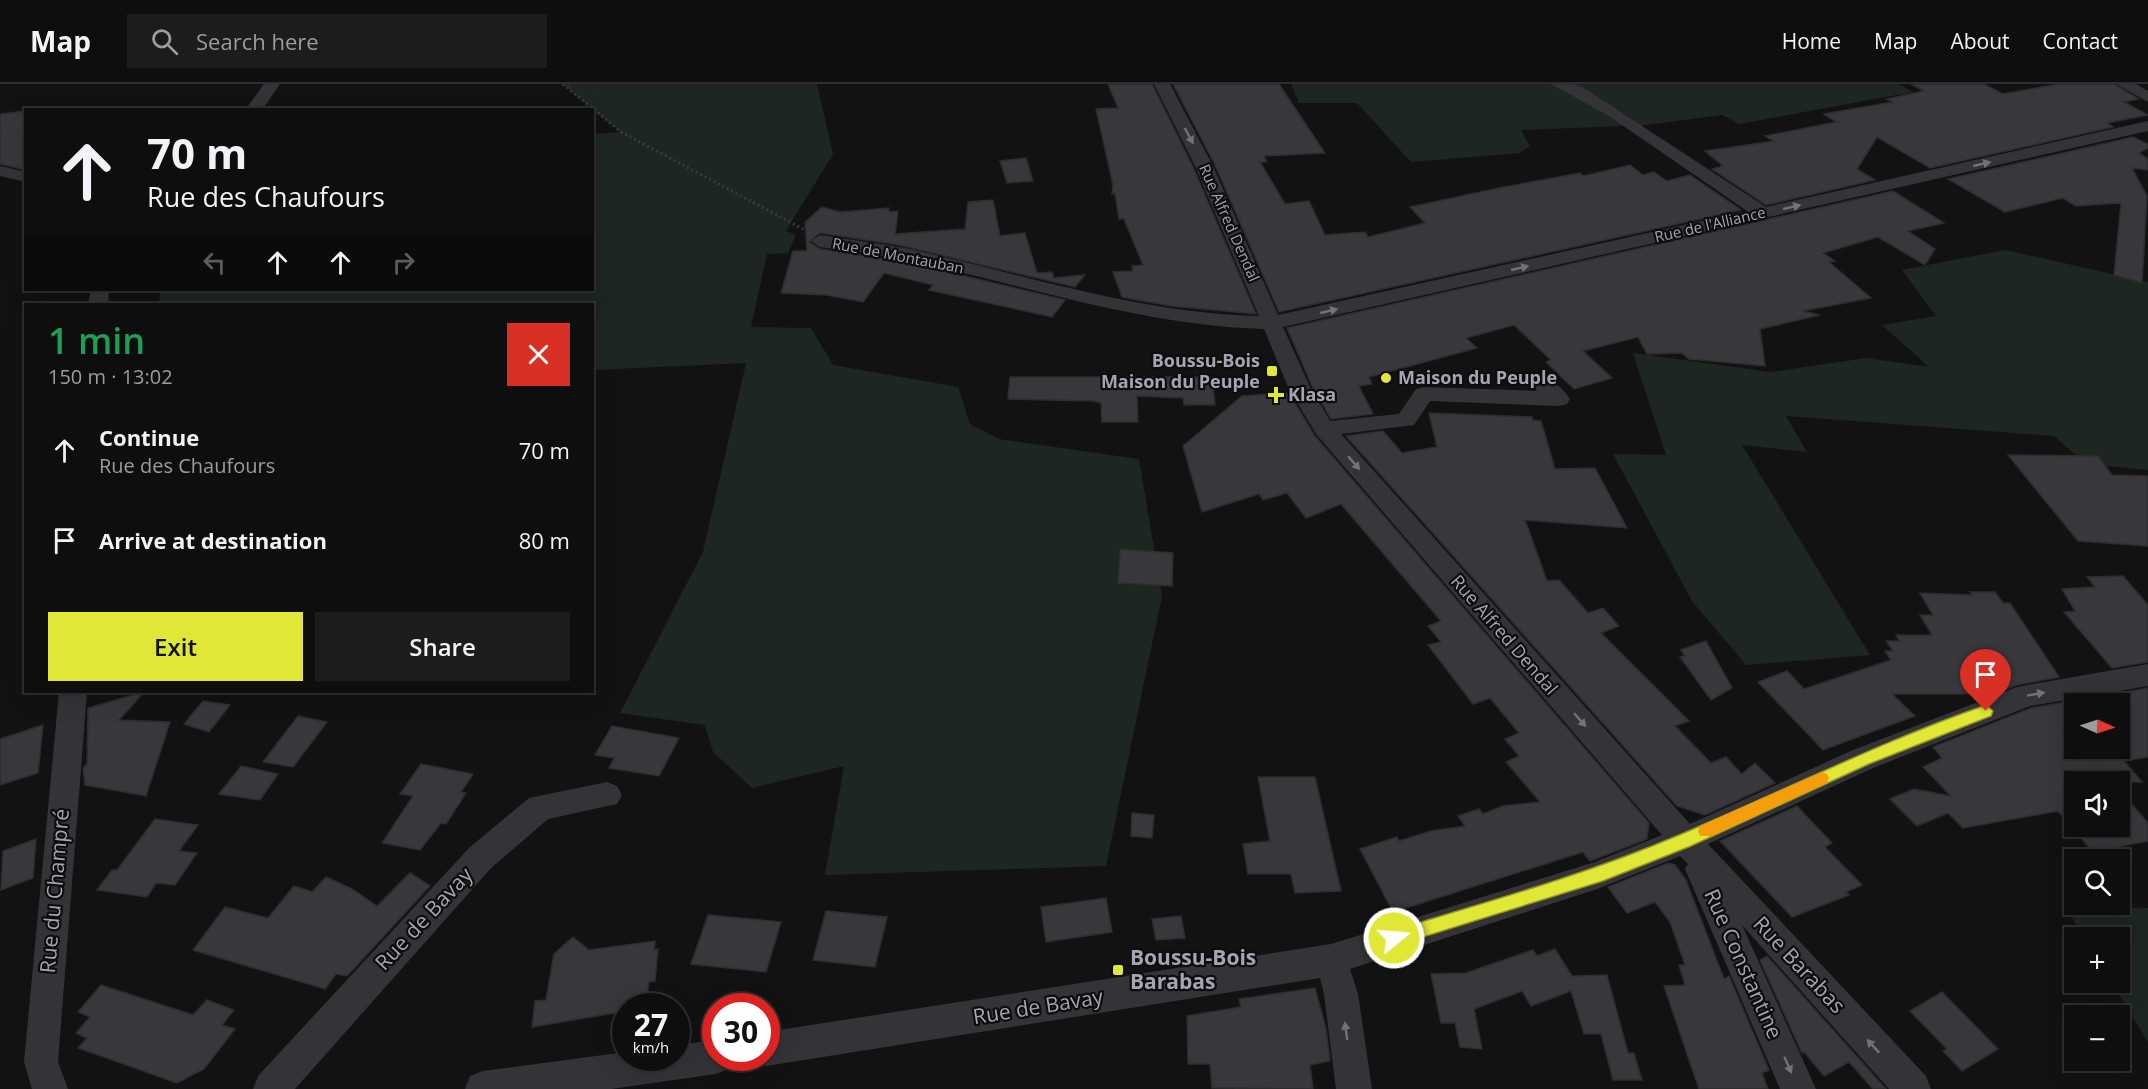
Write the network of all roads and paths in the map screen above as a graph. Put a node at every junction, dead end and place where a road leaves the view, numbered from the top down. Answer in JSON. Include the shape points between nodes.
{"nodes":[{"id":1,"x":272,"y":84,"type":"edge"},
{"id":2,"x":563,"y":84,"type":"edge"},
{"id":3,"x":1162,"y":84,"type":"edge"},
{"id":4,"x":1559,"y":84,"type":"edge"},
{"id":5,"x":2124,"y":84,"type":"edge"},
{"id":6,"x":2148,"y":97,"type":"edge"},
{"id":7,"x":254,"y":108,"type":"edge"},
{"id":8,"x":592,"y":108,"type":"edge"},
{"id":9,"x":594,"y":110,"type":"edge"},
{"id":10,"x":2148,"y":126,"type":"edge"},
{"id":11,"x":0,"y":171,"type":"edge"},
{"id":12,"x":24,"y":177,"type":"edge"},
{"id":13,"x":1763,"y":213,"type":"junction"},
{"id":14,"x":820,"y":241,"type":"joint"},
{"id":15,"x":1272,"y":323,"type":"junction"},
{"id":16,"x":1543,"y":385,"type":"dead end"},
{"id":17,"x":1324,"y":429,"type":"junction"},
{"id":18,"x":2148,"y":675,"type":"edge"},
{"id":19,"x":73,"y":693,"type":"edge"},
{"id":20,"x":607,"y":795,"type":"dead end"},
{"id":21,"x":1685,"y":840,"type":"junction"},
{"id":22,"x":1331,"y":960,"type":"junction"},
{"id":23,"x":780,"y":1047,"type":"edge"},
{"id":24,"x":702,"y":1059,"type":"edge"},
{"id":25,"x":50,"y":1089,"type":"edge"},
{"id":26,"x":271,"y":1089,"type":"edge"},
{"id":27,"x":483,"y":1089,"type":"edge"},
{"id":28,"x":1354,"y":1089,"type":"edge"},
{"id":29,"x":1798,"y":1089,"type":"edge"},
{"id":30,"x":1913,"y":1089,"type":"edge"}],
"edges":[{"from":1,"to":7,"type":"street"},
{"from":2,"to":8,"type":"path","name":"Rue de Montauban"},
{"from":3,"to":15,"type":"street","name":"Rue Alfred Dendal","one_way":true,"via":[[1204,166]]},
{"from":4,"to":13,"type":"street","via":[[1615,113]]},
{"from":5,"to":6,"type":"street"},
{"from":9,"to":14,"type":"path","name":"Rue de Montauban","via":[[621,132],[797,224]]},
{"from":13,"to":10,"type":"street","name":"Rue de l'Alliance","one_way":true},
{"from":11,"to":12,"type":"street"},
{"from":15,"to":13,"type":"street","name":"Rue de l'Alliance","one_way":true},
{"from":14,"to":15,"type":"street","name":"Rue de Montauban","via":[[915,256],[1163,316],[1224,324]]},
{"from":15,"to":17,"type":"street","name":"Rue Alfred Dendal","via":[[1299,387]]},
{"from":16,"to":17,"type":"street","via":[[1559,399],[1424,394],[1406,420]]},
{"from":17,"to":21,"type":"street","name":"Rue Alfred Dendal","one_way":true},
{"from":21,"to":18,"type":"street","name":"Rue de Bavay","one_way":true,"via":[[1863,759],[2027,695]]},
{"from":19,"to":25,"type":"street","name":"Rue du Champré","via":[[41,1062]]},
{"from":20,"to":26,"type":"street","name":"Rue de Bavay","via":[[540,807],[480,858]]},
{"from":21,"to":22,"type":"street","name":"Rue de Bavay","via":[[1597,875]]},
{"from":21,"to":29,"type":"street","name":"Rue Constantine","one_way":true},
{"from":30,"to":21,"type":"street","name":"Rue Barabas","one_way":true},
{"from":22,"to":23,"type":"street","name":"Rue de Bavay"},
{"from":28,"to":22,"type":"street","one_way":true,"via":[[1341,994]]},
{"from":24,"to":27,"type":"street"}]}
